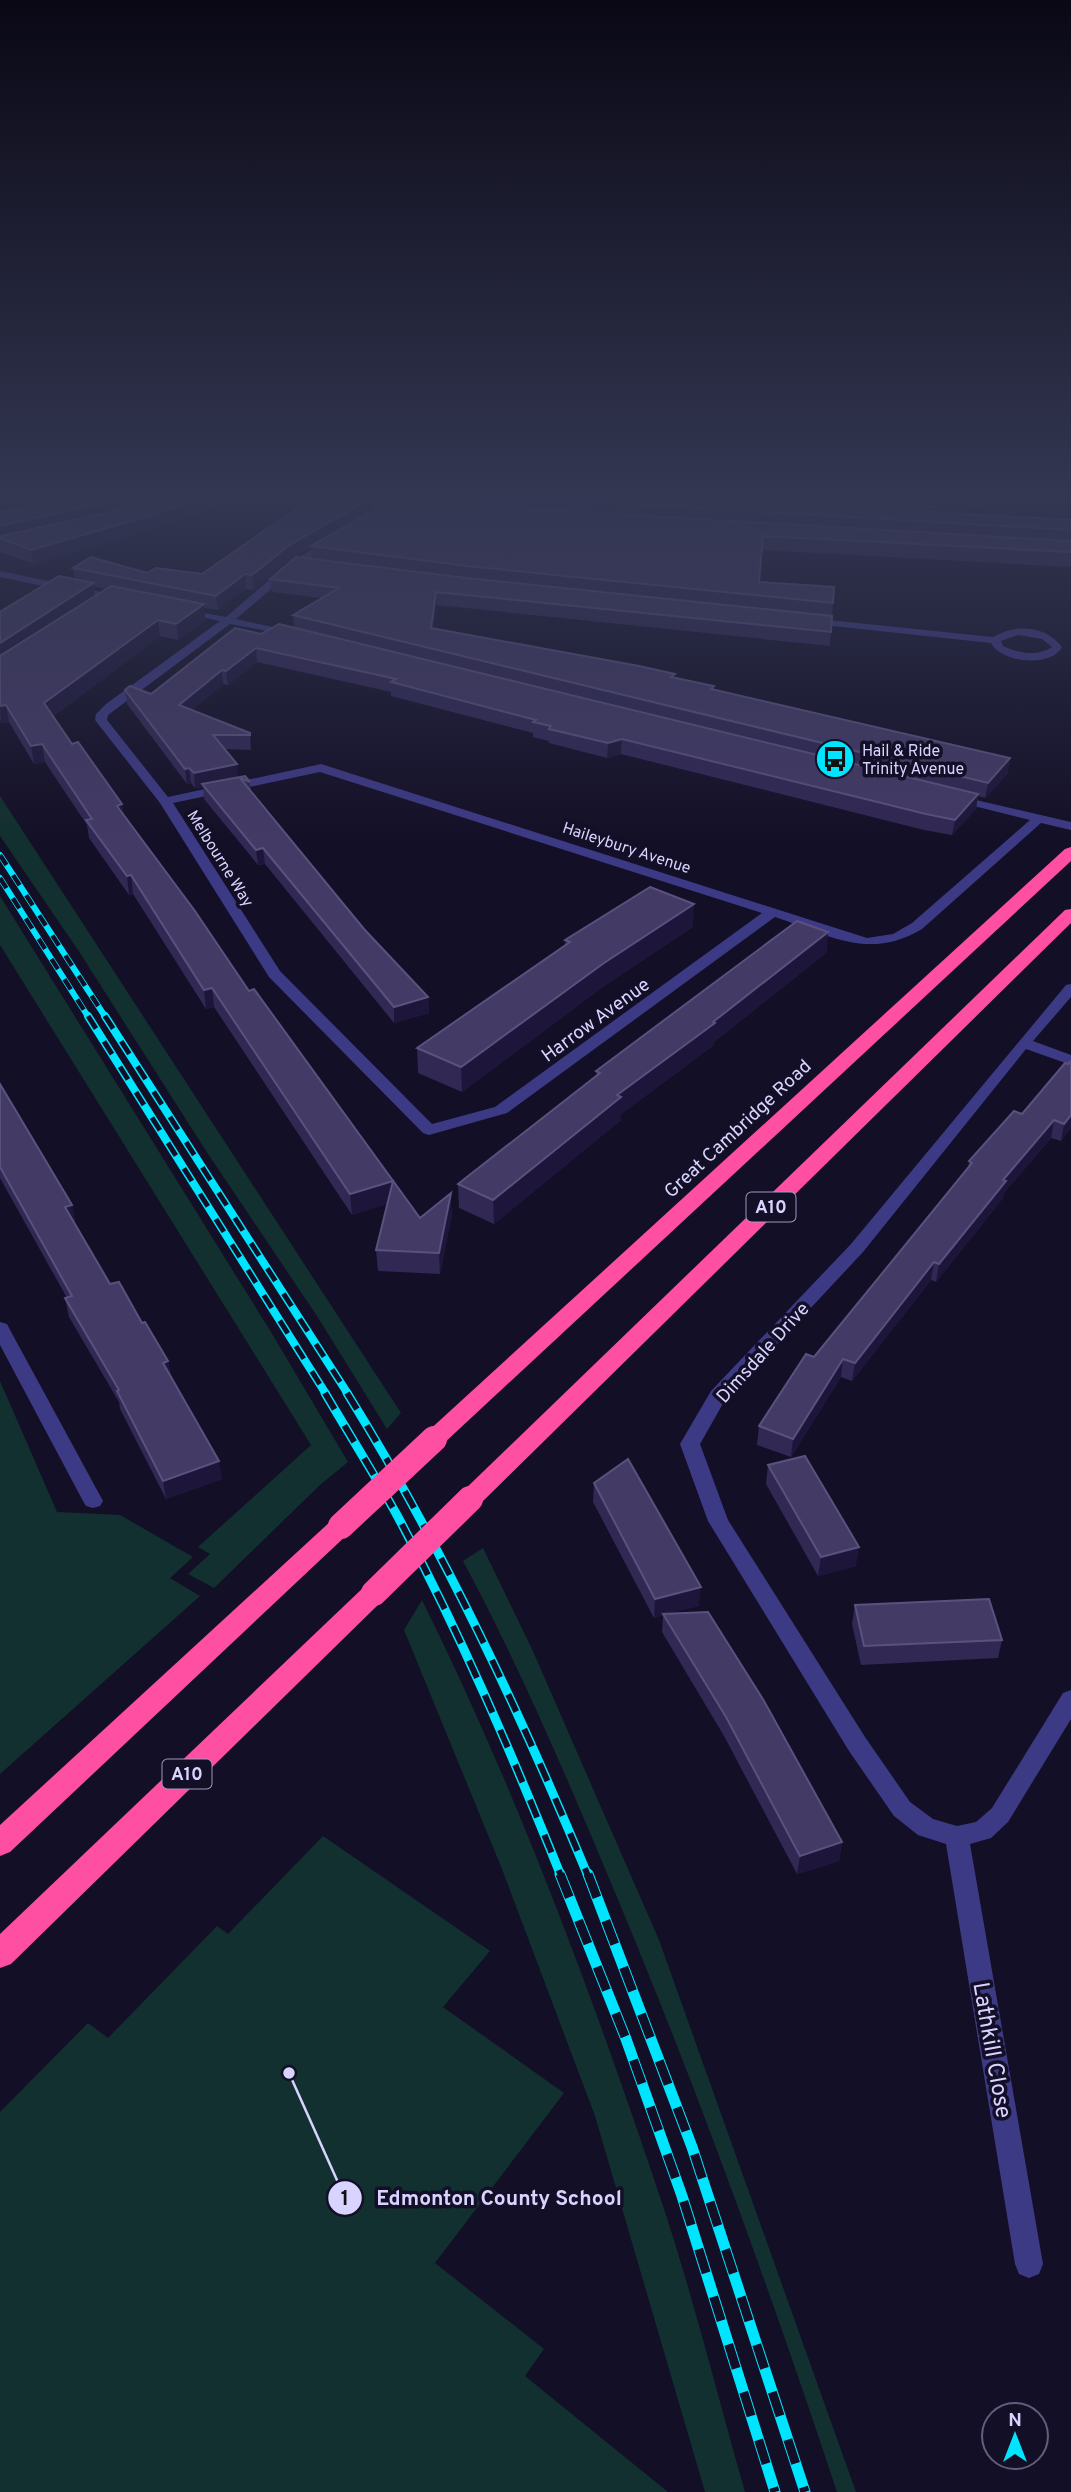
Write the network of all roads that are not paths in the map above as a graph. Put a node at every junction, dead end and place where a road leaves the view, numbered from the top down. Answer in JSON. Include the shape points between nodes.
{"nodes":[{"id":1,"x":174,"y":609,"type":"edge"},
{"id":2,"x":241,"y":609,"type":"edge"},
{"id":3,"x":230,"y":619,"type":"junction"},
{"id":4,"x":801,"y":620,"type":"edge"},
{"id":5,"x":309,"y":638,"type":"edge"},
{"id":6,"x":995,"y":640,"type":"junction"},
{"id":7,"x":947,"y":796,"type":"edge"},
{"id":8,"x":165,"y":801,"type":"junction"},
{"id":9,"x":1039,"y":818,"type":"junction"},
{"id":10,"x":1071,"y":826,"type":"edge"},
{"id":11,"x":1071,"y":852,"type":"edge"},
{"id":12,"x":772,"y":913,"type":"junction"},
{"id":13,"x":1071,"y":914,"type":"edge"},
{"id":14,"x":1071,"y":988,"type":"edge"},
{"id":15,"x":1023,"y":1043,"type":"junction"},
{"id":16,"x":1071,"y":1060,"type":"edge"},
{"id":17,"x":429,"y":1130,"type":"joint"},
{"id":18,"x":0,"y":1328,"type":"edge"},
{"id":19,"x":93,"y":1501,"type":"dead end"},
{"id":20,"x":1071,"y":1699,"type":"edge"},
{"id":21,"x":957,"y":1836,"type":"junction"},
{"id":22,"x":0,"y":1843,"type":"edge"},
{"id":23,"x":0,"y":1954,"type":"edge"},
{"id":24,"x":1029,"y":2263,"type":"dead end"}],
"edges":[{"from":1,"to":3,"type":"street"},
{"from":2,"to":3,"type":"street"},
{"from":3,"to":5,"type":"street"},
{"from":3,"to":8,"type":"street","name":"Melbourne Way","via":[[102,714],[101,720]]},
{"from":4,"to":6,"type":"street"},
{"from":6,"to":6,"type":"street","via":[[1014,633],[1034,634],[1051,639],[1057,647],[1042,655],[1023,656],[999,648]]},
{"from":7,"to":9,"type":"street"},
{"from":8,"to":12,"type":"street","name":"Haileybury Avenue","via":[[321,768]]},
{"from":8,"to":17,"type":"street","name":"Melbourne Way","via":[[274,974]]},
{"from":9,"to":10,"type":"street"},
{"from":9,"to":12,"type":"street","name":"Haileybury Avenue","via":[[917,926],[897,938],[856,940]]},
{"from":11,"to":22,"type":"highway","name":"Great Cambridge Road","bridge":true},
{"from":12,"to":17,"type":"street","name":"Harrow Avenue","via":[[501,1110]]},
{"from":13,"to":23,"type":"highway","number":"A10","bridge":true},
{"from":14,"to":15,"type":"street","name":"Dimsdale Drive"},
{"from":15,"to":16,"type":"street"},
{"from":15,"to":21,"type":"street","name":"Dimsdale Drive","via":[[857,1248],[718,1396],[690,1444],[718,1521],[857,1744],[902,1809],[926,1828]]},
{"from":18,"to":19,"type":"street"},
{"from":20,"to":21,"type":"street","via":[[1000,1815],[983,1831]]},
{"from":21,"to":24,"type":"street","name":"Lathkill Close"}]}
